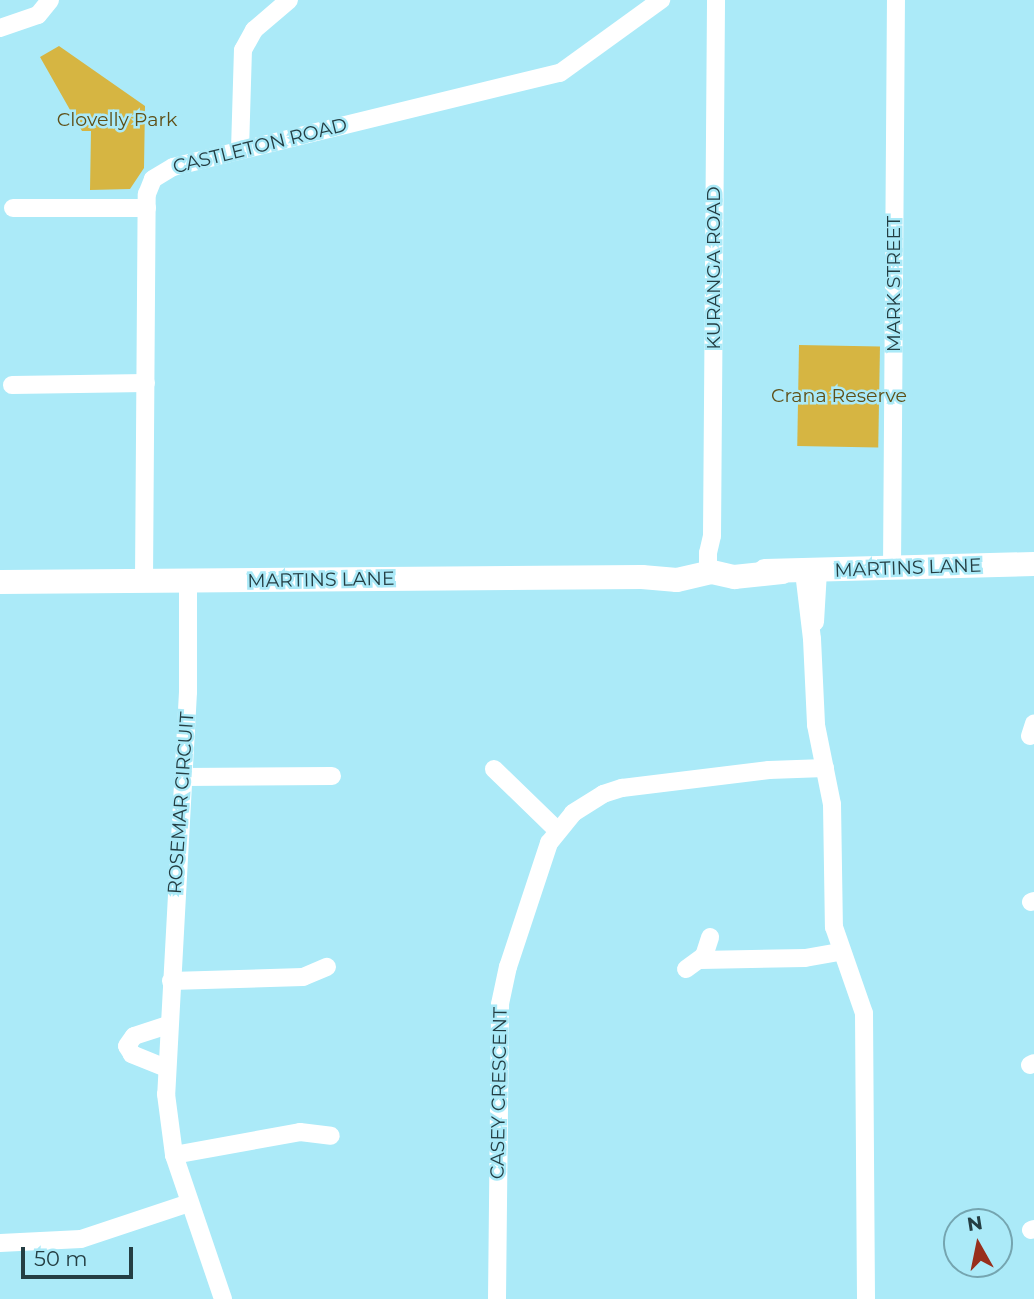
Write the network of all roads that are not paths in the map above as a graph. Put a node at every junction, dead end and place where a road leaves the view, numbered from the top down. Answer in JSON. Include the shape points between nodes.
{"nodes":[{"id":1,"x":50,"y":0,"type":"edge"},
{"id":2,"x":289,"y":0,"type":"edge"},
{"id":3,"x":661,"y":0,"type":"edge"},
{"id":4,"x":716,"y":0,"type":"edge"},
{"id":5,"x":896,"y":0,"type":"edge"},
{"id":6,"x":0,"y":28,"type":"edge"},
{"id":7,"x":240,"y":150,"type":"junction"},
{"id":8,"x":13,"y":208,"type":"dead end"},
{"id":9,"x":147,"y":208,"type":"junction"},
{"id":10,"x":146,"y":383,"type":"junction"},
{"id":11,"x":12,"y":384,"type":"dead end"},
{"id":12,"x":1034,"y":564,"type":"edge"},
{"id":13,"x":712,"y":568,"type":"junction"},
{"id":14,"x":892,"y":569,"type":"junction"},
{"id":15,"x":802,"y":572,"type":"junction"},
{"id":16,"x":144,"y":581,"type":"junction"},
{"id":17,"x":188,"y":581,"type":"junction"},
{"id":18,"x":0,"y":582,"type":"edge"},
{"id":19,"x":824,"y":763,"type":"junction"},
{"id":20,"x":494,"y":769,"type":"dead end"},
{"id":21,"x":331,"y":776,"type":"dead end"},
{"id":22,"x":183,"y":777,"type":"junction"},
{"id":23,"x":557,"y":830,"type":"junction"},
{"id":24,"x":710,"y":937,"type":"dead end"},
{"id":25,"x":840,"y":952,"type":"junction"},
{"id":26,"x":327,"y":967,"type":"dead end"},
{"id":27,"x":171,"y":981,"type":"junction"},
{"id":28,"x":168,"y":1025,"type":"junction"},
{"id":29,"x":166,"y":1068,"type":"junction"},
{"id":30,"x":331,"y":1136,"type":"dead end"},
{"id":31,"x":174,"y":1155,"type":"junction"},
{"id":32,"x":189,"y":1203,"type":"junction"},
{"id":33,"x":0,"y":1242,"type":"edge"},
{"id":34,"x":223,"y":1299,"type":"edge"},
{"id":35,"x":497,"y":1299,"type":"edge"},
{"id":36,"x":866,"y":1299,"type":"edge"}],
"edges":[{"from":1,"to":6,"type":"street","via":[[38,15]]},
{"from":2,"to":7,"type":"street","via":[[254,30],[243,50]]},
{"from":3,"to":7,"type":"street","name":"CASTLETON ROAD","via":[[560,74]]},
{"from":4,"to":13,"type":"street","name":"KURANGA ROAD"},
{"from":5,"to":14,"type":"street","name":"MARK STREET"},
{"from":7,"to":9,"type":"street","name":"CASTLETON ROAD","via":[[158,174],[149,186]]},
{"from":8,"to":9,"type":"street"},
{"from":9,"to":10,"type":"street","name":"CASTLETON ROAD"},
{"from":10,"to":11,"type":"street"},
{"from":10,"to":16,"type":"street","name":"CASTLETON ROAD"},
{"from":12,"to":14,"type":"street","name":"MARTINS LANE"},
{"from":13,"to":15,"type":"street","name":"MARTINS LANE","via":[[734,577]]},
{"from":13,"to":17,"type":"street","name":"MARTINS LANE","via":[[690,579]]},
{"from":14,"to":15,"type":"street","name":"MARTINS LANE"},
{"from":15,"to":19,"type":"street","via":[[812,639],[813,702]]},
{"from":16,"to":17,"type":"street","name":"MARTINS LANE"},
{"from":16,"to":18,"type":"street","name":"MARTINS LANE"},
{"from":17,"to":22,"type":"street","name":"ROSEMAR CIRCUIT"},
{"from":19,"to":23,"type":"street","name":"CASEY CRESCENT","via":[[622,788],[587,802]]},
{"from":19,"to":25,"type":"street","via":[[831,804],[832,917]]},
{"from":20,"to":23,"type":"street"},
{"from":21,"to":22,"type":"street"},
{"from":22,"to":27,"type":"street","name":"ROSEMAR CIRCUIT"},
{"from":23,"to":35,"type":"street","name":"CASEY CRESCENT","via":[[539,868],[500,1004]]},
{"from":24,"to":25,"type":"street","via":[[693,964]]},
{"from":25,"to":36,"type":"street","via":[[864,1013]]},
{"from":26,"to":27,"type":"street","via":[[303,977]]},
{"from":27,"to":28,"type":"street","name":"ROSEMAR CIRCUIT"},
{"from":28,"to":29,"type":"street","name":"ROSEMAR CIRCUIT"},
{"from":28,"to":29,"type":"street","via":[[134,1036],[127,1046],[132,1054]]},
{"from":29,"to":31,"type":"street","name":"ROSEMAR CIRCUIT"},
{"from":30,"to":31,"type":"street","via":[[300,1132]]},
{"from":31,"to":32,"type":"street","name":"ROSEMAR CIRCUIT"},
{"from":32,"to":33,"type":"street","via":[[81,1240]]},
{"from":32,"to":34,"type":"street","name":"ROSEMAR CIRCUIT"}]}
